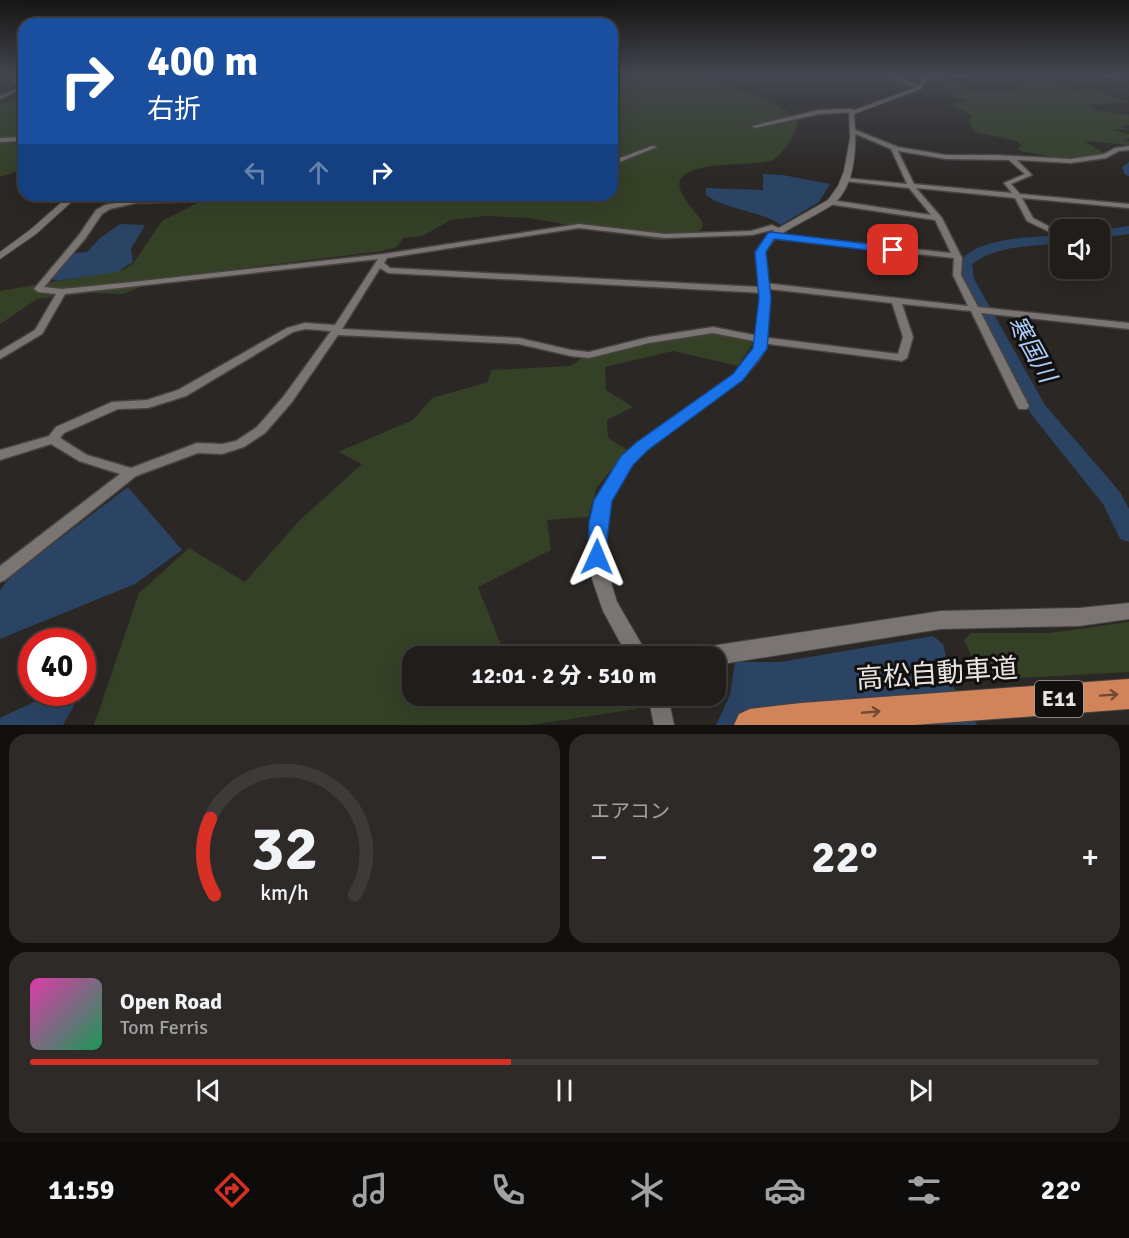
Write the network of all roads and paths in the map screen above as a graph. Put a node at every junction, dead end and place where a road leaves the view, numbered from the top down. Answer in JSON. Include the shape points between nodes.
{"nodes":[{"id":1,"x":857,"y":109,"type":"edge"},
{"id":2,"x":852,"y":111,"type":"junction"},
{"id":3,"x":754,"y":126,"type":"dead end"},
{"id":4,"x":853,"y":131,"type":"junction"},
{"id":5,"x":18,"y":139,"type":"edge"},
{"id":6,"x":0,"y":140,"type":"edge"},
{"id":7,"x":18,"y":146,"type":"edge"},
{"id":8,"x":0,"y":147,"type":"edge"},
{"id":9,"x":654,"y":147,"type":"dead end"},
{"id":10,"x":893,"y":147,"type":"junction"},
{"id":11,"x":1129,"y":148,"type":"edge"},
{"id":12,"x":1012,"y":159,"type":"junction"},
{"id":13,"x":618,"y":161,"type":"edge"},
{"id":14,"x":846,"y":180,"type":"junction"},
{"id":15,"x":910,"y":185,"type":"junction"},
{"id":16,"x":1016,"y":196,"type":"junction"},
{"id":17,"x":68,"y":201,"type":"edge"},
{"id":18,"x":136,"y":201,"type":"edge"},
{"id":19,"x":831,"y":202,"type":"junction"},
{"id":20,"x":1129,"y":206,"type":"edge"},
{"id":21,"x":938,"y":218,"type":"junction"},
{"id":22,"x":1050,"y":230,"type":"edge"},
{"id":23,"x":775,"y":233,"type":"junction"},
{"id":24,"x":0,"y":256,"type":"edge"},
{"id":25,"x":957,"y":256,"type":"junction"},
{"id":26,"x":381,"y":260,"type":"junction"},
{"id":27,"x":764,"y":288,"type":"junction"},
{"id":28,"x":62,"y":292,"type":"junction"},
{"id":29,"x":896,"y":300,"type":"junction"},
{"id":30,"x":975,"y":309,"type":"junction"},
{"id":31,"x":1129,"y":326,"type":"edge"},
{"id":32,"x":337,"y":330,"type":"junction"},
{"id":33,"x":761,"y":339,"type":"junction"},
{"id":34,"x":0,"y":356,"type":"edge"},
{"id":35,"x":1023,"y":406,"type":"dead end"},
{"id":36,"x":53,"y":439,"type":"junction"},
{"id":37,"x":0,"y":455,"type":"edge"},
{"id":38,"x":131,"y":473,"type":"junction"},
{"id":39,"x":0,"y":575,"type":"edge"},
{"id":40,"x":1129,"y":610,"type":"edge"},
{"id":41,"x":633,"y":646,"type":"edge"},
{"id":42,"x":726,"y":654,"type":"edge"},
{"id":43,"x":1129,"y":694,"type":"edge"},
{"id":44,"x":660,"y":706,"type":"edge"},
{"id":45,"x":664,"y":725,"type":"edge"},
{"id":46,"x":750,"y":725,"type":"edge"}],
"edges":[{"from":1,"to":2,"type":"street"},
{"from":2,"to":3,"type":"street","via":[[819,112]]},
{"from":2,"to":4,"type":"street"},
{"from":4,"to":10,"type":"street"},
{"from":4,"to":14,"type":"street"},
{"from":5,"to":6,"type":"street"},
{"from":7,"to":8,"type":"street"},
{"from":9,"to":13,"type":"street"},
{"from":10,"to":12,"type":"street","via":[[946,157]]},
{"from":10,"to":15,"type":"street"},
{"from":11,"to":12,"type":"street","via":[[1071,162]]},
{"from":12,"to":16,"type":"street","via":[[1029,175],[1007,183]]},
{"from":14,"to":15,"type":"street"},
{"from":14,"to":19,"type":"street"},
{"from":15,"to":16,"type":"street"},
{"from":15,"to":21,"type":"street"},
{"from":16,"to":20,"type":"street"},
{"from":16,"to":22,"type":"street","via":[[1030,219]]},
{"from":17,"to":24,"type":"street"},
{"from":18,"to":28,"type":"street","via":[[103,209],[38,286],[42,291]]},
{"from":19,"to":21,"type":"street"},
{"from":19,"to":23,"type":"street"},
{"from":21,"to":25,"type":"street"},
{"from":23,"to":25,"type":"street"},
{"from":23,"to":26,"type":"street","via":[[772,227],[752,232],[664,236],[579,226]]},
{"from":23,"to":27,"type":"street","via":[[760,252]]},
{"from":25,"to":30,"type":"street","via":[[957,275]]},
{"from":26,"to":27,"type":"street","via":[[388,270]]},
{"from":26,"to":28,"type":"street"},
{"from":26,"to":32,"type":"street"},
{"from":27,"to":29,"type":"street"},
{"from":27,"to":33,"type":"street"},
{"from":28,"to":34,"type":"street","via":[[39,332]]},
{"from":29,"to":30,"type":"street"},
{"from":29,"to":33,"type":"street","via":[[908,337],[902,358]]},
{"from":30,"to":31,"type":"street"},
{"from":30,"to":35,"type":"street"},
{"from":32,"to":33,"type":"street","via":[[519,340],[590,355],[700,330]]},
{"from":32,"to":36,"type":"street","via":[[298,327],[182,393],[148,404],[116,405],[60,430]]},
{"from":32,"to":38,"type":"street","via":[[261,430],[240,444],[222,449],[197,448]]},
{"from":33,"to":41,"type":"street","via":[[754,359],[738,377],[627,460],[603,500],[597,541],[601,579],[609,605]]},
{"from":36,"to":37,"type":"street"},
{"from":36,"to":38,"type":"street","via":[[83,458]]},
{"from":38,"to":39,"type":"street"},
{"from":40,"to":42,"type":"street","via":[[1079,617],[941,620]]},
{"from":46,"to":43,"type":"highway","name":"高松自動車道","number":"E11","one_way":true},
{"from":44,"to":45,"type":"street"}]}
